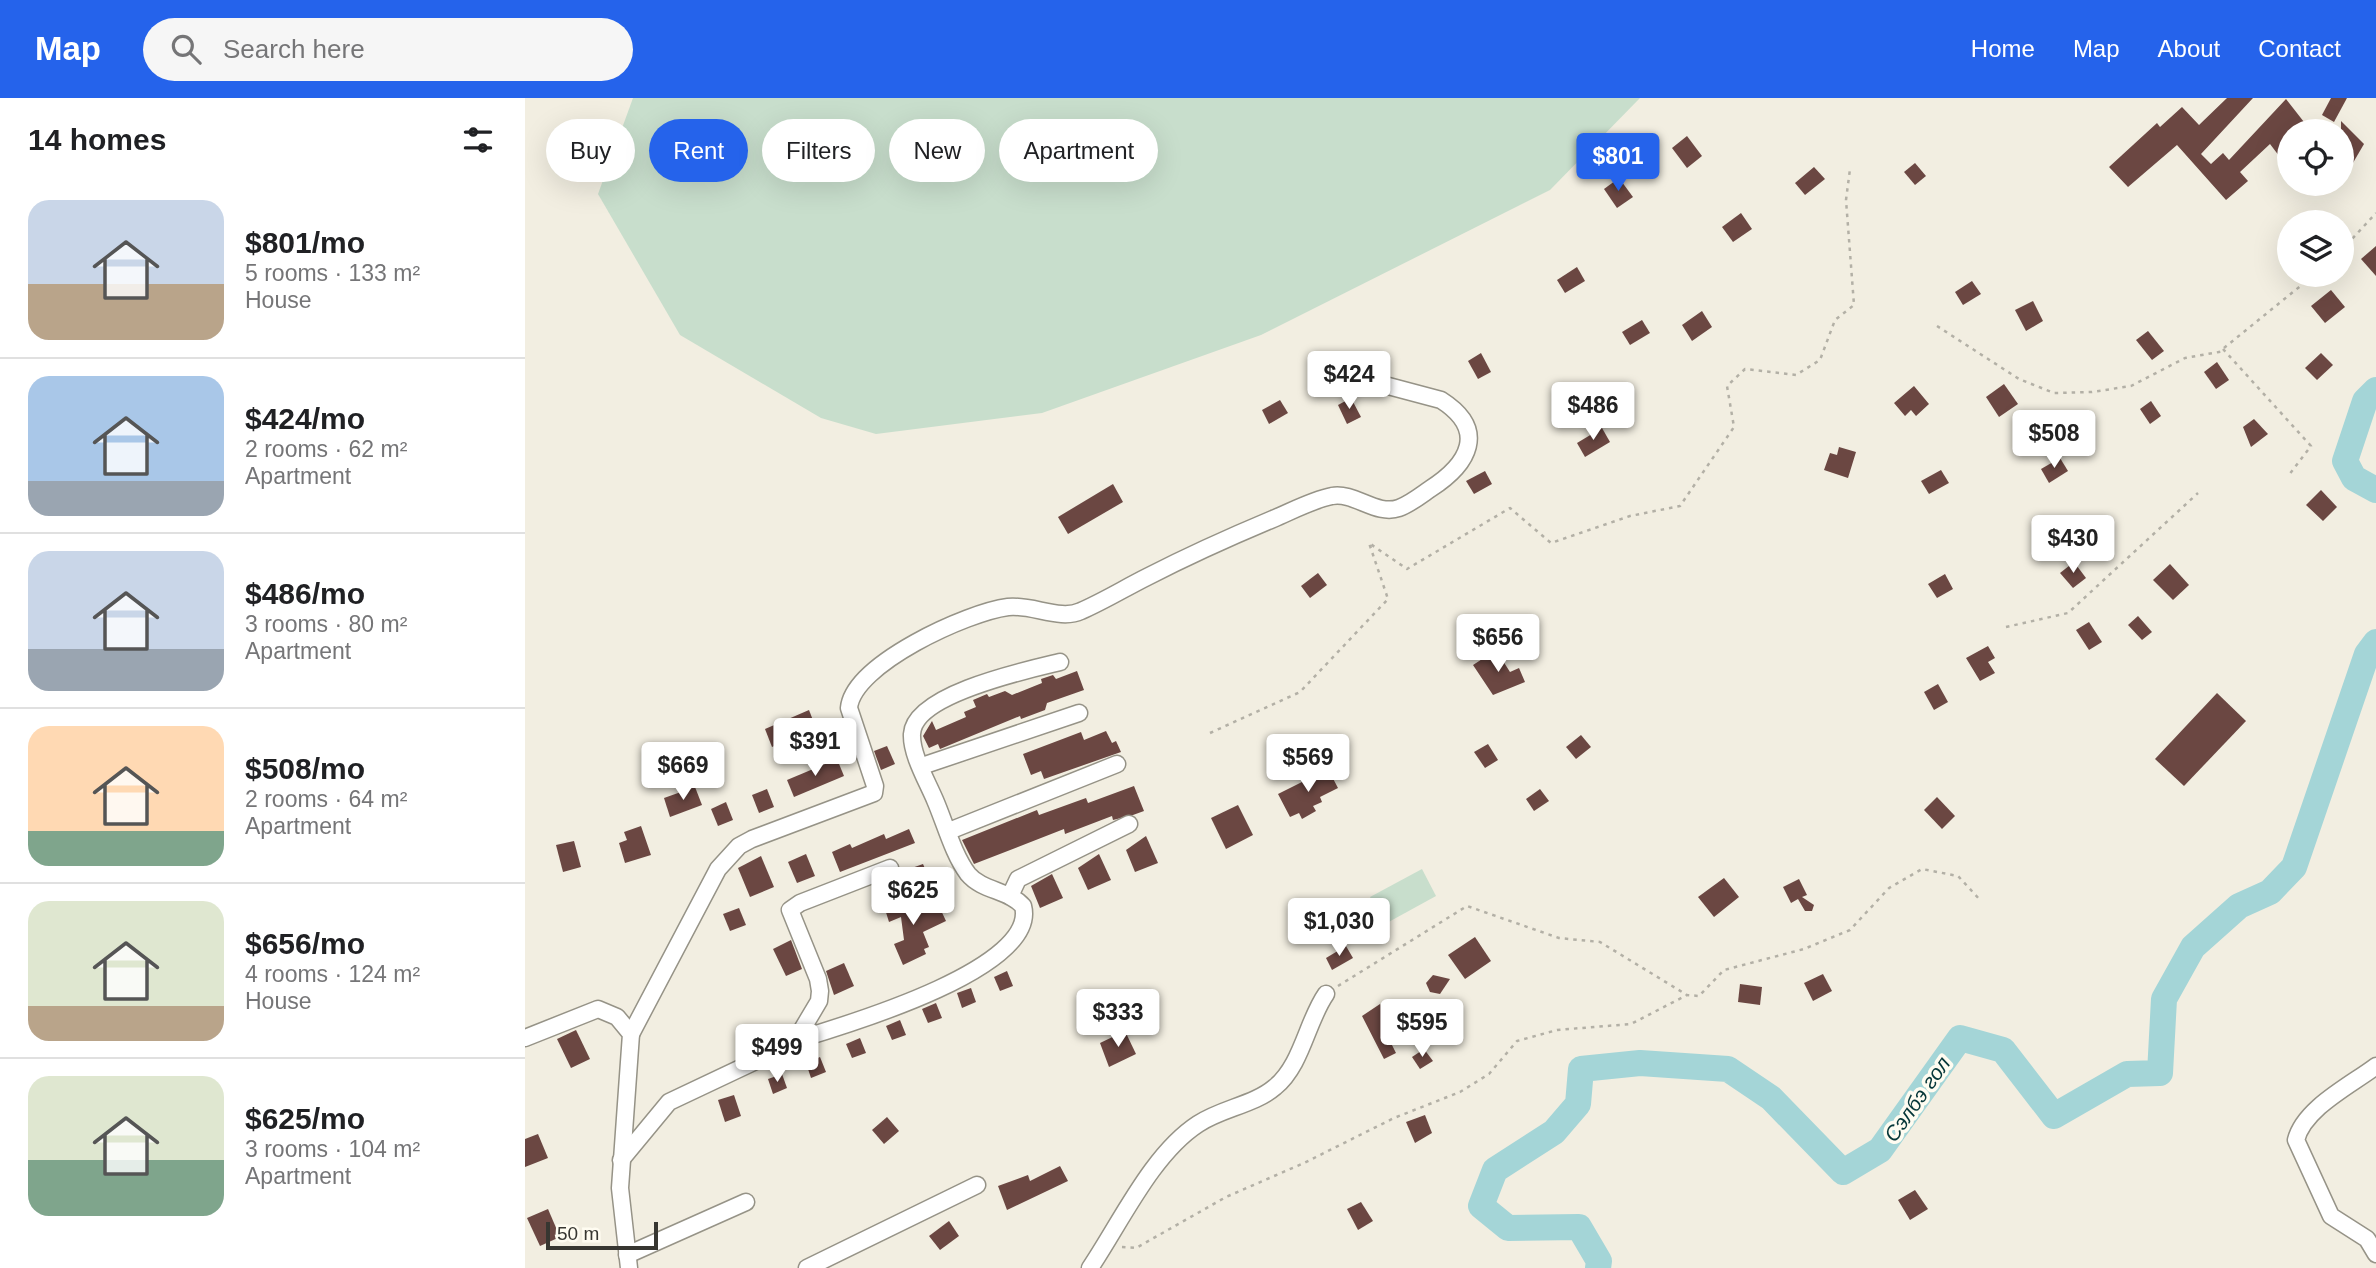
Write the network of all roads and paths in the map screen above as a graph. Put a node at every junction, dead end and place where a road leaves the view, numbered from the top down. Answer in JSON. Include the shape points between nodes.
{"nodes":[{"id":1,"x":1850,"y":169,"type":"dead end"},
{"id":2,"x":2376,"y":213,"type":"edge"},
{"id":3,"x":2354,"y":237,"type":"edge"},
{"id":4,"x":2299,"y":287,"type":"edge"},
{"id":5,"x":1937,"y":326,"type":"dead end"},
{"id":6,"x":2223,"y":349,"type":"junction"},
{"id":7,"x":1362,"y":379,"type":"dead end"},
{"id":8,"x":2289,"y":475,"type":"dead end"},
{"id":9,"x":2199,"y":493,"type":"dead end"},
{"id":10,"x":2006,"y":627,"type":"dead end"},
{"id":11,"x":1060,"y":662,"type":"dead end"},
{"id":12,"x":1079,"y":713,"type":"dead end"},
{"id":13,"x":1210,"y":733,"type":"dead end"},
{"id":14,"x":1117,"y":764,"type":"dead end"},
{"id":15,"x":922,"y":766,"type":"junction"},
{"id":16,"x":1129,"y":824,"type":"dead end"},
{"id":17,"x":949,"y":831,"type":"junction"},
{"id":18,"x":890,"y":868,"type":"dead end"},
{"id":19,"x":1010,"y":896,"type":"junction"},
{"id":20,"x":1981,"y":901,"type":"dead end"},
{"id":21,"x":1326,"y":994,"type":"joint"},
{"id":22,"x":1686,"y":995,"type":"junction"},
{"id":23,"x":631,"y":1034,"type":"junction"},
{"id":24,"x":525,"y":1038,"type":"edge"},
{"id":25,"x":790,"y":1042,"type":"junction"},
{"id":26,"x":2376,"y":1066,"type":"edge"},
{"id":27,"x":621,"y":1160,"type":"junction"},
{"id":28,"x":977,"y":1185,"type":"dead end"},
{"id":29,"x":746,"y":1202,"type":"dead end"},
{"id":30,"x":1105,"y":1246,"type":"junction"},
{"id":31,"x":2376,"y":1254,"type":"edge"},
{"id":32,"x":628,"y":1262,"type":"edge"},
{"id":33,"x":807,"y":1268,"type":"edge"},
{"id":34,"x":1090,"y":1268,"type":"edge"}],
"edges":[{"from":1,"to":13,"type":"path","via":[[1846,200],[1854,305],[1836,320],[1820,360],[1796,375],[1745,369],[1727,386],[1734,427],[1680,506],[1630,516],[1551,543],[1510,508],[1407,569],[1369,543],[1388,599],[1300,692]]},
{"from":2,"to":3,"type":"path"},
{"from":4,"to":6,"type":"path"},
{"from":5,"to":6,"type":"path","via":[[2019,379],[2054,393],[2131,386],[2185,358]]},
{"from":6,"to":8,"type":"path","via":[[2311,446]]},
{"from":7,"to":23,"type":"street","via":[[1441,400],[1467,426],[1470,440],[1462,461],[1441,482],[1398,508],[1384,509],[1347,496],[1325,498],[1226,539],[1073,615],[1026,607],[993,611],[938,631],[882,665],[857,687],[849,708],[875,786],[873,793],[753,839],[728,857]]},
{"from":9,"to":10,"type":"path","via":[[2068,613]]},
{"from":11,"to":15,"type":"street","via":[[995,679],[921,714],[912,733]]},
{"from":12,"to":15,"type":"street"},
{"from":14,"to":17,"type":"street"},
{"from":15,"to":17,"type":"street"},
{"from":16,"to":19,"type":"street","via":[[1018,879]]},
{"from":17,"to":19,"type":"street","via":[[971,877]]},
{"from":18,"to":25,"type":"street","via":[[790,910],[820,991],[819,1001]]},
{"from":19,"to":25,"type":"street","via":[[1023,906],[1023,927],[1000,954],[931,992]]},
{"from":20,"to":22,"type":"path","via":[[1958,876],[1922,869],[1889,888],[1850,930],[1804,949],[1724,970],[1699,996]]},
{"from":21,"to":22,"type":"path","via":[[1467,906],[1559,938],[1600,942]]},
{"from":21,"to":30,"type":"street","via":[[1293,1063],[1276,1087],[1198,1123],[1162,1156]]},
{"from":22,"to":30,"type":"path","via":[[1631,1024],[1557,1030],[1517,1041],[1489,1074],[1460,1092],[1226,1197],[1136,1248]]},
{"from":23,"to":24,"type":"street","via":[[617,1017],[599,1009]]},
{"from":23,"to":27,"type":"street"},
{"from":25,"to":27,"type":"street","via":[[669,1102]]},
{"from":26,"to":31,"type":"street","via":[[2326,1102],[2299,1128],[2297,1140],[2331,1216],[2367,1239]]},
{"from":27,"to":32,"type":"street"},
{"from":28,"to":33,"type":"street"},
{"from":29,"to":32,"type":"street"},
{"from":30,"to":34,"type":"street"}]}
